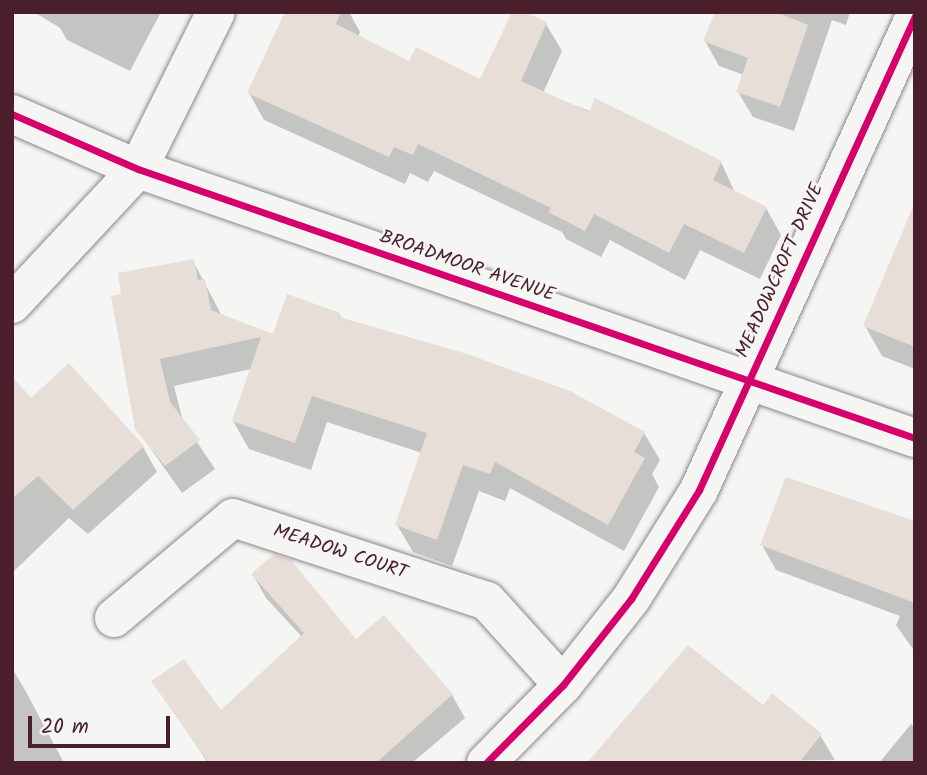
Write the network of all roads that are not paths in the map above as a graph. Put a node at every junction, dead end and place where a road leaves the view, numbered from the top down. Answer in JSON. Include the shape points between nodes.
{"nodes":[{"id":1,"x":216,"y":12,"type":"edge"},
{"id":2,"x":915,"y":16,"type":"edge"},
{"id":3,"x":12,"y":114,"type":"edge"},
{"id":4,"x":138,"y":169,"type":"junction"},
{"id":5,"x":12,"y":304,"type":"edge"},
{"id":6,"x":748,"y":381,"type":"junction"},
{"id":7,"x":915,"y":438,"type":"edge"},
{"id":8,"x":114,"y":618,"type":"dead end"},
{"id":9,"x":563,"y":685,"type":"junction"},
{"id":10,"x":486,"y":763,"type":"edge"}],
"edges":[{"from":1,"to":4,"type":"street"},
{"from":2,"to":6,"type":"street","name":"MEADOWCROFT DRIVE"},
{"from":3,"to":4,"type":"street","name":"BROADMOOR AVENUE"},
{"from":4,"to":5,"type":"street"},
{"from":4,"to":6,"type":"street","name":"BROADMOOR AVENUE"},
{"from":6,"to":7,"type":"street","name":"BROADMOOR AVENUE"},
{"from":6,"to":9,"type":"street","name":"MEADOWCROFT DRIVE","via":[[699,490],[631,599]]},
{"from":8,"to":9,"type":"street","name":"MEADOW COURT","via":[[233,518],[487,601]]},
{"from":9,"to":10,"type":"street","name":"MEADOWCROFT DRIVE"}]}
